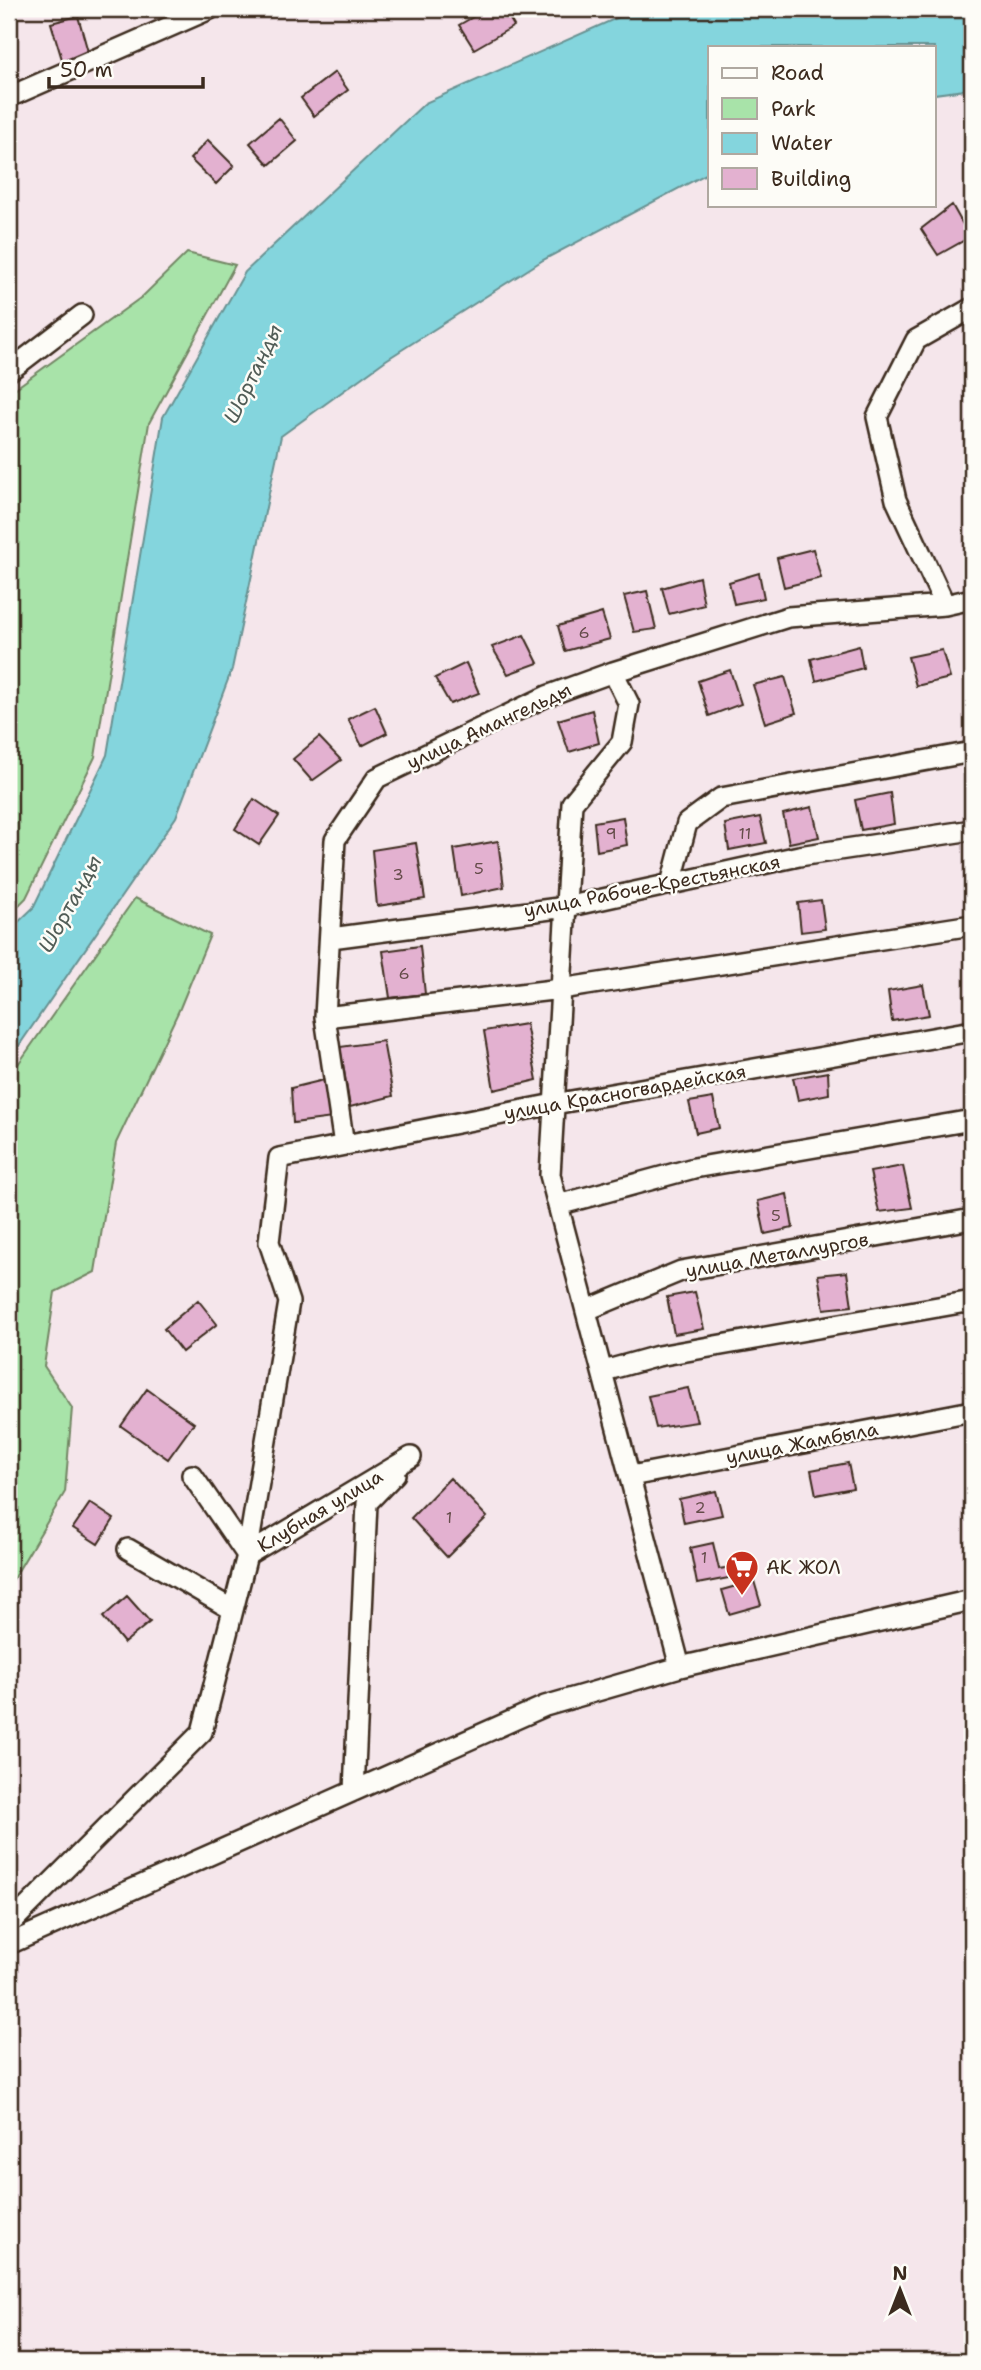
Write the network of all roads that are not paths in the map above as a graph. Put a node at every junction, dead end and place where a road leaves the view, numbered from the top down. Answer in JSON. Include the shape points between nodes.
{"nodes":[{"id":1,"x":210,"y":9,"type":"edge"},
{"id":2,"x":9,"y":97,"type":"edge"},
{"id":3,"x":972,"y":308,"type":"edge"},
{"id":4,"x":82,"y":315,"type":"dead end"},
{"id":5,"x":9,"y":372,"type":"edge"},
{"id":6,"x":972,"y":599,"type":"edge"},
{"id":7,"x":945,"y":605,"type":"junction"},
{"id":8,"x":613,"y":672,"type":"junction"},
{"id":9,"x":972,"y":752,"type":"edge"},
{"id":10,"x":972,"y":830,"type":"edge"},
{"id":11,"x":671,"y":884,"type":"junction"},
{"id":12,"x":566,"y":907,"type":"junction"},
{"id":13,"x":972,"y":925,"type":"edge"},
{"id":14,"x":331,"y":938,"type":"junction"},
{"id":15,"x":561,"y":989,"type":"junction"},
{"id":16,"x":325,"y":1017,"type":"junction"},
{"id":17,"x":972,"y":1031,"type":"edge"},
{"id":18,"x":554,"y":1104,"type":"junction"},
{"id":19,"x":972,"y":1120,"type":"edge"},
{"id":20,"x":344,"y":1145,"type":"junction"},
{"id":21,"x":558,"y":1205,"type":"junction"},
{"id":22,"x":972,"y":1219,"type":"edge"},
{"id":23,"x":972,"y":1301,"type":"edge"},
{"id":24,"x":587,"y":1310,"type":"junction"},
{"id":25,"x":604,"y":1371,"type":"junction"},
{"id":26,"x":972,"y":1411,"type":"edge"},
{"id":27,"x":192,"y":1475,"type":"dead end"},
{"id":28,"x":631,"y":1476,"type":"junction"},
{"id":29,"x":128,"y":1549,"type":"dead end"},
{"id":30,"x":247,"y":1555,"type":"junction"},
{"id":31,"x":972,"y":1600,"type":"edge"},
{"id":32,"x":233,"y":1610,"type":"junction"},
{"id":33,"x":680,"y":1667,"type":"junction"},
{"id":34,"x":354,"y":1791,"type":"junction"},
{"id":35,"x":9,"y":1925,"type":"edge"},
{"id":36,"x":9,"y":1944,"type":"edge"}],
"edges":[{"from":1,"to":2,"type":"street"},
{"from":3,"to":7,"type":"street","via":[[916,340],[877,417],[896,500]]},
{"from":4,"to":5,"type":"street"},
{"from":6,"to":7,"type":"street","name":"улица Амангельды"},
{"from":7,"to":8,"type":"street","name":"улица Амангельды","via":[[788,617]]},
{"from":8,"to":12,"type":"street","via":[[629,704],[622,742],[572,803]]},
{"from":8,"to":14,"type":"street","name":"улица Амангельды","via":[[547,696],[377,778],[335,840]]},
{"from":9,"to":11,"type":"street","via":[[721,797],[687,823]]},
{"from":10,"to":11,"type":"street","name":"улица Рабоче-Крестьянская","via":[[799,856]]},
{"from":11,"to":12,"type":"street","name":"улица Рабоче-Крестьянская"},
{"from":12,"to":14,"type":"street","name":"улица Рабоче-Крестьянская"},
{"from":12,"to":15,"type":"street"},
{"from":13,"to":15,"type":"street"},
{"from":14,"to":16,"type":"street","name":"улица Амангельды"},
{"from":15,"to":16,"type":"street"},
{"from":15,"to":18,"type":"street"},
{"from":16,"to":20,"type":"street","name":"улица Амангельды"},
{"from":17,"to":18,"type":"street","name":"улица Красногвардейская"},
{"from":18,"to":20,"type":"street","name":"улица Красногвардейская"},
{"from":18,"to":21,"type":"street","via":[[550,1175]]},
{"from":19,"to":21,"type":"street","via":[[694,1168]]},
{"from":20,"to":30,"type":"street","name":"улица Красногвардейская","via":[[279,1158],[269,1242],[289,1302]]},
{"from":21,"to":24,"type":"street"},
{"from":22,"to":24,"type":"street","name":"улица Металлургов","via":[[681,1272]]},
{"from":23,"to":25,"type":"street","via":[[658,1356]]},
{"from":24,"to":25,"type":"street"},
{"from":25,"to":28,"type":"street"},
{"from":26,"to":28,"type":"street","name":"улица Жамбыла"},
{"from":27,"to":30,"type":"street"},
{"from":28,"to":33,"type":"street"},
{"from":29,"to":32,"type":"street"},
{"from":30,"to":32,"type":"street","name":"Клубная улица"},
{"from":30,"to":34,"type":"street","name":"Клубная улица","via":[[411,1457],[367,1503]]},
{"from":31,"to":33,"type":"street"},
{"from":32,"to":35,"type":"street","name":"Клубная улица","via":[[202,1732]]},
{"from":33,"to":34,"type":"street","via":[[545,1706]]},
{"from":34,"to":36,"type":"street"}]}
